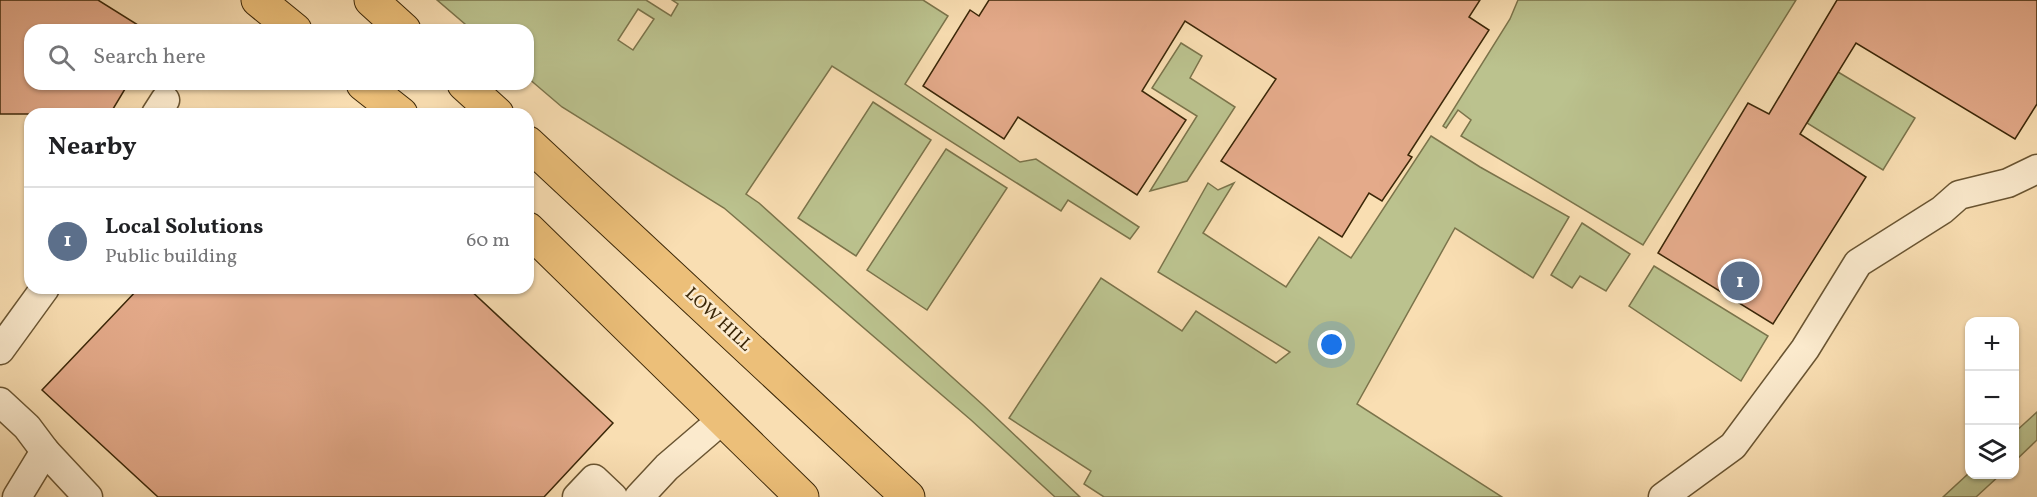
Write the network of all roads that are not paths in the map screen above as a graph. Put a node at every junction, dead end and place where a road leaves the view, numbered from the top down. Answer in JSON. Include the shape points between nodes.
{"nodes":[{"id":1,"x":258,"y":0,"type":"edge"},
{"id":2,"x":371,"y":0,"type":"edge"},
{"id":3,"x":288,"y":24,"type":"edge"},
{"id":4,"x":397,"y":24,"type":"edge"},
{"id":5,"x":371,"y":90,"type":"edge"},
{"id":6,"x":471,"y":90,"type":"edge"},
{"id":7,"x":393,"y":108,"type":"edge"},
{"id":8,"x":490,"y":108,"type":"edge"},
{"id":9,"x":534,"y":149,"type":"edge"},
{"id":10,"x":2037,"y":169,"type":"edge"},
{"id":11,"x":534,"y":235,"type":"edge"},
{"id":12,"x":41,"y":294,"type":"edge"},
{"id":13,"x":0,"y":350,"type":"edge"},
{"id":14,"x":0,"y":402,"type":"edge"},
{"id":15,"x":723,"y":419,"type":"junction"},
{"id":16,"x":45,"y":451,"type":"junction"},
{"id":17,"x":17,"y":497,"type":"edge"},
{"id":18,"x":88,"y":497,"type":"edge"},
{"id":19,"x":577,"y":497,"type":"edge"},
{"id":20,"x":613,"y":497,"type":"edge"},
{"id":21,"x":639,"y":497,"type":"edge"},
{"id":22,"x":802,"y":497,"type":"edge"},
{"id":23,"x":908,"y":497,"type":"edge"},
{"id":24,"x":1663,"y":497,"type":"edge"}],
"edges":[{"from":1,"to":3,"type":"highway"},
{"from":2,"to":4,"type":"highway"},
{"from":5,"to":7,"type":"highway"},
{"from":6,"to":8,"type":"highway"},
{"from":9,"to":23,"type":"highway","name":"LOW HILL"},
{"from":10,"to":24,"type":"lane","via":[[2008,183],[1959,195],[1942,210],[1858,262],[1805,349],[1734,446]]},
{"from":11,"to":15,"type":"highway"},
{"from":12,"to":13,"type":"lane"},
{"from":14,"to":16,"type":"lane"},
{"from":15,"to":21,"type":"lane"},
{"from":15,"to":22,"type":"highway"},
{"from":16,"to":17,"type":"lane"},
{"from":16,"to":18,"type":"lane"},
{"from":19,"to":20,"type":"lane","via":[[594,479]]}]}
